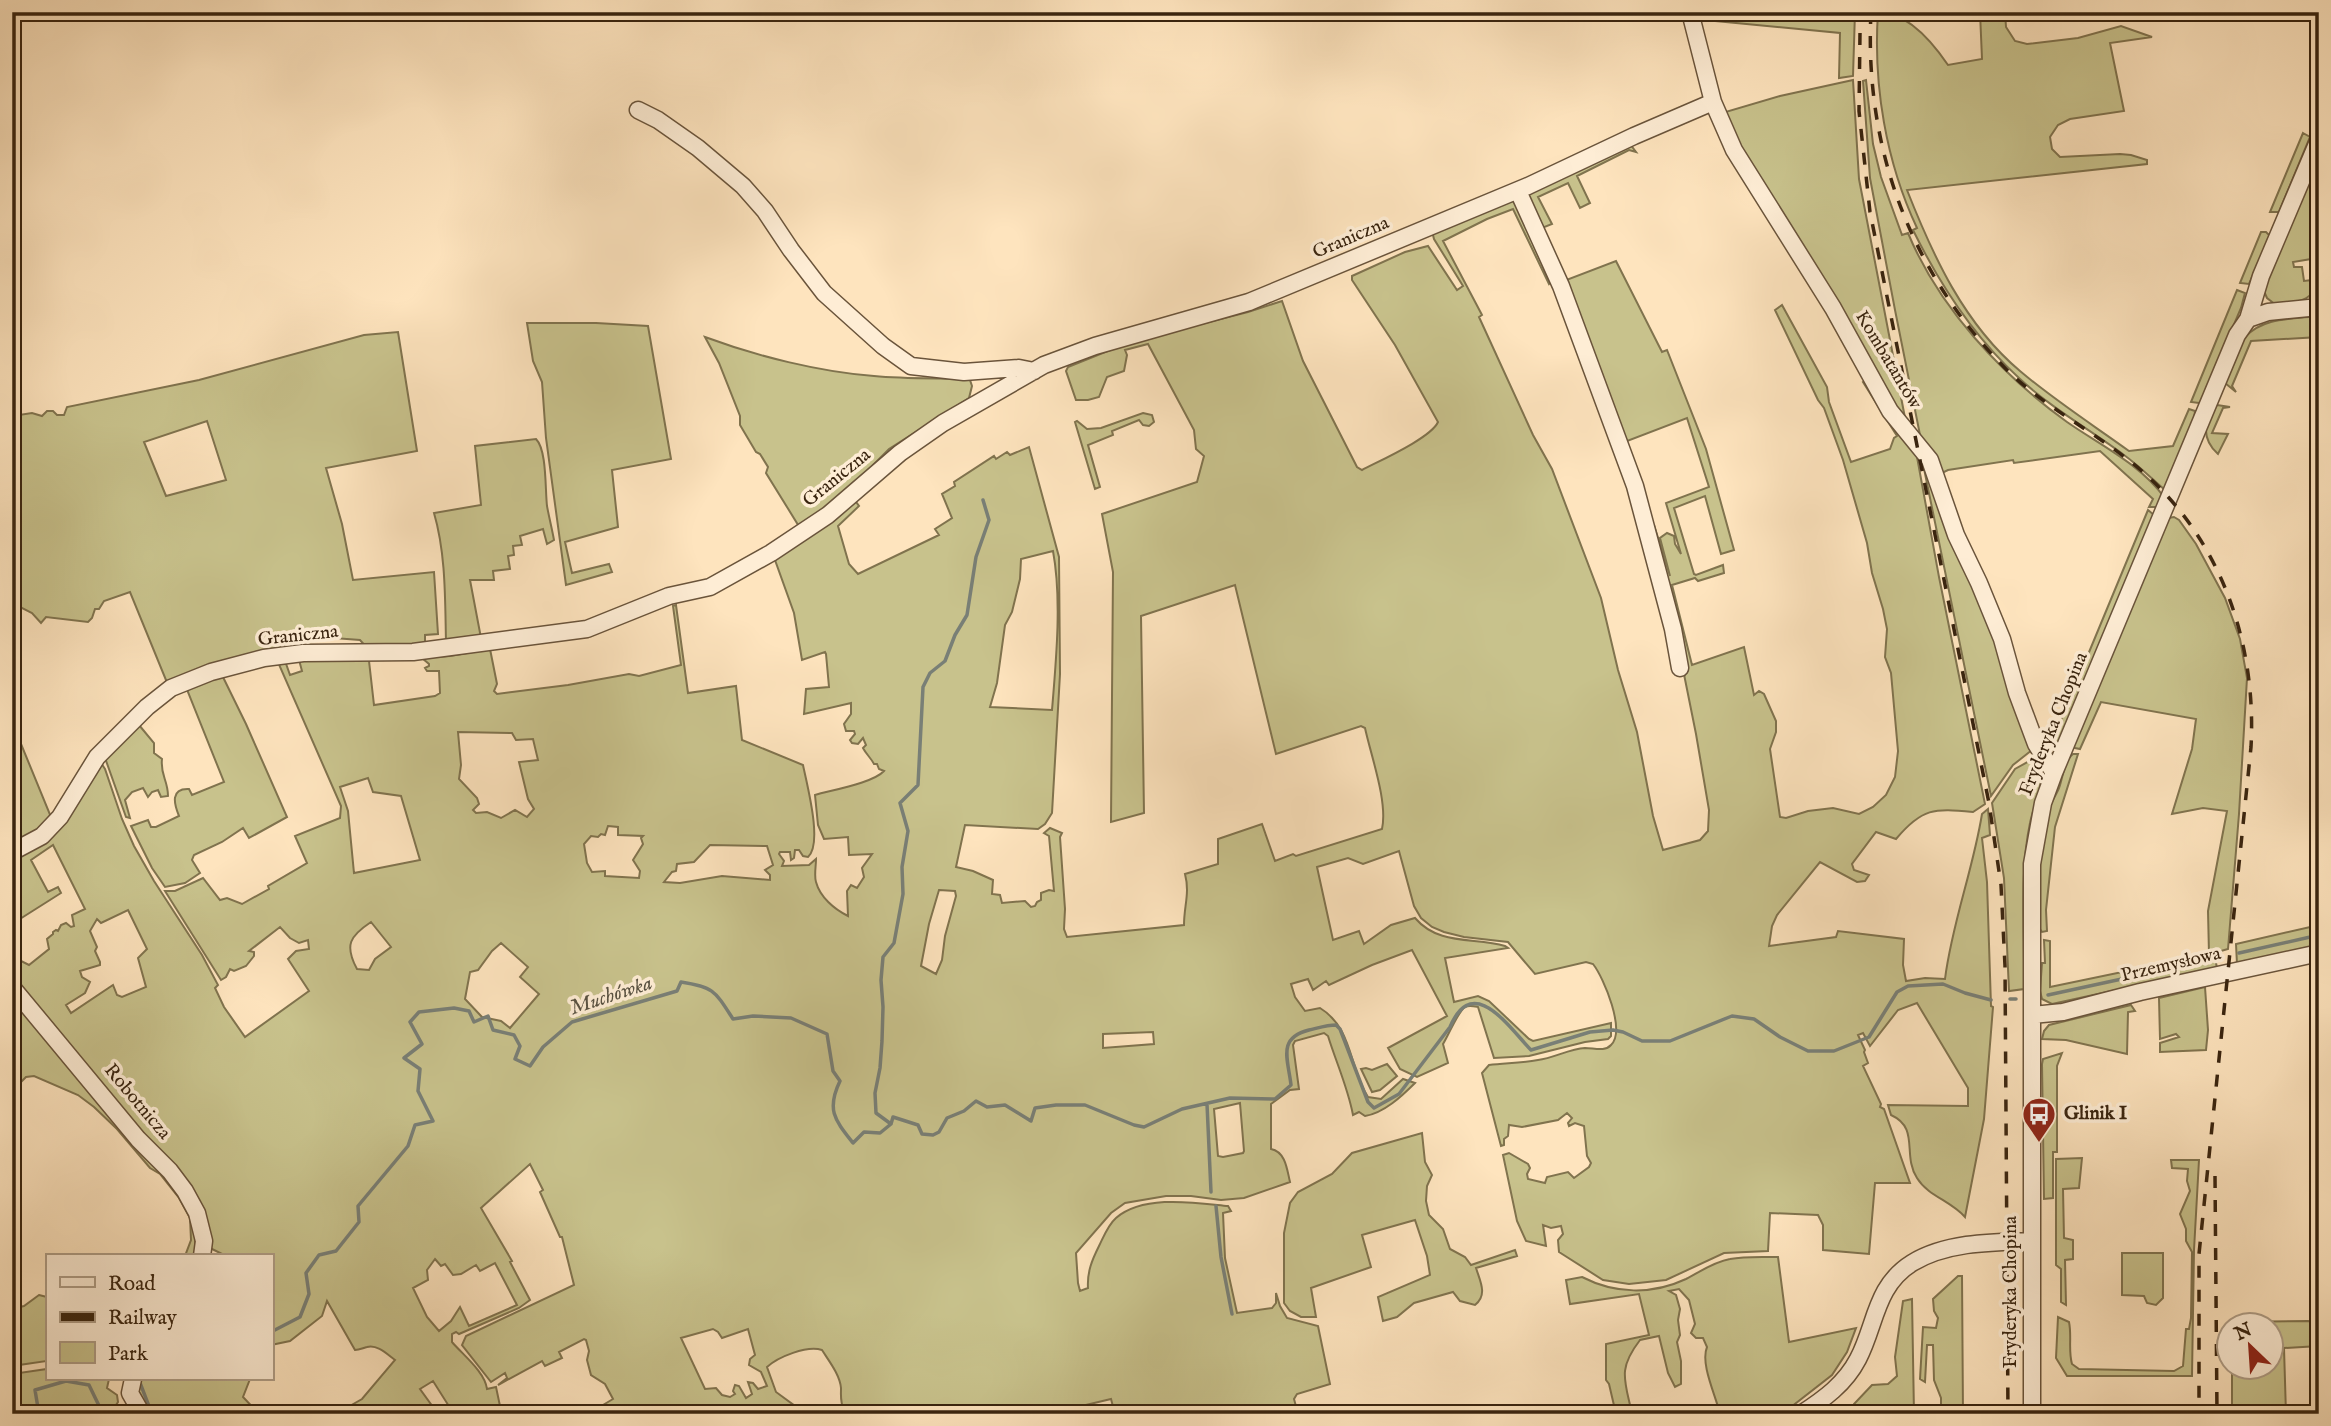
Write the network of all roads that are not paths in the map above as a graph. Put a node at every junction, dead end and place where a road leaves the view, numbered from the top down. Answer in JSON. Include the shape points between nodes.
{"nodes":[{"id":1,"x":1690,"y":12,"type":"edge"},
{"id":2,"x":1713,"y":102,"type":"junction"},
{"id":3,"x":638,"y":110,"type":"dead end"},
{"id":4,"x":2319,"y":139,"type":"edge"},
{"id":5,"x":1518,"y":191,"type":"junction"},
{"id":6,"x":2319,"y":307,"type":"edge"},
{"id":7,"x":2248,"y":319,"type":"junction"},
{"id":8,"x":1034,"y":370,"type":"junction"},
{"id":9,"x":1680,"y":668,"type":"dead end"},
{"id":10,"x":2054,"y":773,"type":"junction"},
{"id":11,"x":12,"y":852,"type":"edge"},
{"id":12,"x":2319,"y":953,"type":"edge"},
{"id":13,"x":12,"y":987,"type":"edge"},
{"id":14,"x":2032,"y":1015,"type":"junction"},
{"id":15,"x":2031,"y":1241,"type":"junction"},
{"id":16,"x":202,"y":1254,"type":"edge"},
{"id":17,"x":133,"y":1380,"type":"edge"},
{"id":18,"x":142,"y":1414,"type":"edge"},
{"id":19,"x":1801,"y":1414,"type":"edge"},
{"id":20,"x":2032,"y":1414,"type":"edge"}],
"edges":[{"from":1,"to":2,"type":"street","name":"Kombatantów"},
{"from":2,"to":5,"type":"street","name":"Graniczna"},
{"from":2,"to":10,"type":"street","name":"Kombatantów","via":[[1734,150],[1833,308],[1890,411],[1930,460],[2002,639],[2036,744]]},
{"from":3,"to":8,"type":"street","via":[[698,148],[743,186],[824,293],[911,366],[964,372]]},
{"from":4,"to":7,"type":"street","name":"Fryderyka Chopina","via":[[2261,276]]},
{"from":5,"to":8,"type":"street","name":"Graniczna","via":[[1249,302],[1095,346]]},
{"from":5,"to":9,"type":"street","via":[[1561,286],[1635,486],[1674,629]]},
{"from":6,"to":7,"type":"street","via":[[2268,312]]},
{"from":7,"to":10,"type":"street","name":"Fryderyka Chopina","via":[[2236,335]]},
{"from":8,"to":11,"type":"street","name":"Graniczna","via":[[943,423],[828,515],[771,553],[710,586],[668,596],[587,629],[412,652],[264,658],[171,688],[97,757],[60,817],[42,836]]},
{"from":10,"to":14,"type":"street","name":"Fryderyka Chopina","via":[[2043,803],[2032,864]]},
{"from":12,"to":14,"type":"street","name":"Przemysłowa","via":[[2063,1012]]},
{"from":13,"to":16,"type":"street","name":"Robotnicza","via":[[185,1191],[197,1213]]},
{"from":14,"to":15,"type":"street","name":"Fryderyka Chopina"},
{"from":15,"to":19,"type":"street","via":[[1961,1247],[1912,1263],[1886,1288],[1851,1371],[1836,1389]]},
{"from":15,"to":20,"type":"street","name":"Fryderyka Chopina"},
{"from":17,"to":18,"type":"street","via":[[130,1393]]}]}
